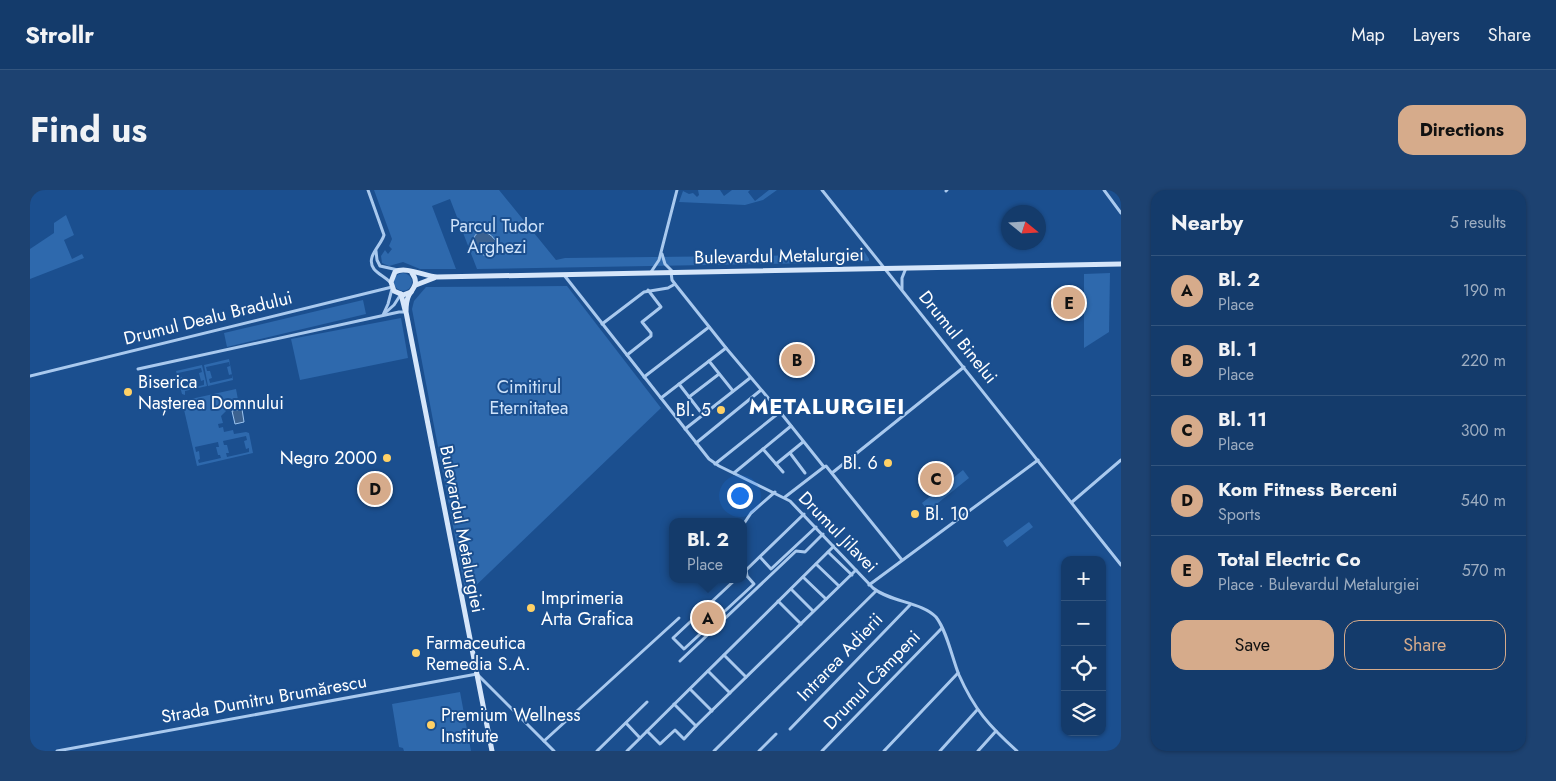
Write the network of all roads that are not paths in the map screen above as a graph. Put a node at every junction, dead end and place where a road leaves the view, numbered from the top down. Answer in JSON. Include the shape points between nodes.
{"nodes":[{"id":1,"x":368,"y":190,"type":"edge"},
{"id":2,"x":677,"y":190,"type":"edge"},
{"id":3,"x":822,"y":190,"type":"edge"},
{"id":4,"x":1104,"y":190,"type":"edge"},
{"id":5,"x":1121,"y":213,"type":"edge"},
{"id":6,"x":376,"y":251,"type":"junction"},
{"id":7,"x":661,"y":251,"type":"junction"},
{"id":8,"x":1121,"y":264,"type":"edge"},
{"id":9,"x":884,"y":268,"type":"junction"},
{"id":10,"x":906,"y":268,"type":"junction"},
{"id":11,"x":398,"y":270,"type":"junction"},
{"id":12,"x":412,"y":272,"type":"junction"},
{"id":13,"x":672,"y":272,"type":"junction"},
{"id":14,"x":650,"y":273,"type":"junction"},
{"id":15,"x":563,"y":274,"type":"junction"},
{"id":16,"x":437,"y":277,"type":"junction"},
{"id":17,"x":675,"y":284,"type":"junction"},
{"id":18,"x":416,"y":285,"type":"junction"},
{"id":19,"x":392,"y":286,"type":"junction"},
{"id":20,"x":902,"y":289,"type":"junction"},
{"id":21,"x":648,"y":290,"type":"junction"},
{"id":22,"x":411,"y":292,"type":"junction"},
{"id":23,"x":401,"y":294,"type":"junction"},
{"id":24,"x":406,"y":312,"type":"junction"},
{"id":25,"x":383,"y":315,"type":"junction"},
{"id":26,"x":602,"y":324,"type":"junction"},
{"id":27,"x":709,"y":327,"type":"junction"},
{"id":28,"x":726,"y":348,"type":"junction"},
{"id":29,"x":627,"y":355,"type":"junction"},
{"id":30,"x":709,"y":361,"type":"junction"},
{"id":31,"x":964,"y":367,"type":"junction"},
{"id":32,"x":138,"y":370,"type":"dead end"},
{"id":33,"x":719,"y":374,"type":"junction"},
{"id":34,"x":30,"y":376,"type":"edge"},
{"id":35,"x":644,"y":377,"type":"junction"},
{"id":36,"x":750,"y":378,"type":"junction"},
{"id":37,"x":679,"y":384,"type":"junction"},
{"id":38,"x":761,"y":390,"type":"junction"},
{"id":39,"x":733,"y":391,"type":"junction"},
{"id":40,"x":689,"y":397,"type":"junction"},
{"id":41,"x":661,"y":398,"type":"junction"},
{"id":42,"x":780,"y":412,"type":"junction"},
{"id":43,"x":703,"y":414,"type":"junction"},
{"id":44,"x":791,"y":426,"type":"junction"},
{"id":45,"x":685,"y":428,"type":"junction"},
{"id":46,"x":803,"y":442,"type":"junction"},
{"id":47,"x":696,"y":443,"type":"junction"},
{"id":48,"x":763,"y":449,"type":"junction"},
{"id":49,"x":790,"y":453,"type":"junction"},
{"id":50,"x":1038,"y":460,"type":"junction"},
{"id":51,"x":1121,"y":460,"type":"edge"},
{"id":52,"x":715,"y":464,"type":"junction"},
{"id":53,"x":776,"y":464,"type":"junction"},
{"id":54,"x":824,"y":467,"type":"junction"},
{"id":55,"x":783,"y":472,"type":"dead end"},
{"id":56,"x":734,"y":473,"type":"junction"},
{"id":57,"x":805,"y":473,"type":"dead end"},
{"id":58,"x":832,"y":473,"type":"junction"},
{"id":59,"x":775,"y":492,"type":"junction"},
{"id":60,"x":785,"y":497,"type":"junction"},
{"id":61,"x":1072,"y":502,"type":"junction"},
{"id":62,"x":804,"y":514,"type":"junction"},
{"id":63,"x":747,"y":519,"type":"edge"},
{"id":64,"x":816,"y":527,"type":"junction"},
{"id":65,"x":824,"y":534,"type":"junction"},
{"id":66,"x":834,"y":546,"type":"junction"},
{"id":67,"x":828,"y":552,"type":"junction"},
{"id":68,"x":760,"y":557,"type":"junction"},
{"id":69,"x":902,"y":560,"type":"junction"},
{"id":70,"x":816,"y":564,"type":"junction"},
{"id":71,"x":1121,"y":565,"type":"edge"},
{"id":72,"x":747,"y":569,"type":"edge"},
{"id":73,"x":856,"y":570,"type":"junction"},
{"id":74,"x":852,"y":575,"type":"junction"},
{"id":75,"x":747,"y":576,"type":"edge"},
{"id":76,"x":803,"y":577,"type":"junction"},
{"id":77,"x":732,"y":583,"type":"edge"},
{"id":78,"x":870,"y":585,"type":"junction"},
{"id":79,"x":839,"y":586,"type":"junction"},
{"id":80,"x":791,"y":589,"type":"junction"},
{"id":81,"x":876,"y":591,"type":"junction"},
{"id":82,"x":826,"y":599,"type":"junction"},
{"id":83,"x":778,"y":601,"type":"junction"},
{"id":84,"x":910,"y":604,"type":"junction"},
{"id":85,"x":814,"y":612,"type":"junction"},
{"id":86,"x":679,"y":618,"type":"dead end"},
{"id":87,"x":801,"y":624,"type":"junction"},
{"id":88,"x":942,"y":628,"type":"junction"},
{"id":89,"x":724,"y":655,"type":"junction"},
{"id":90,"x":680,"y":661,"type":"dead end"},
{"id":91,"x":708,"y":671,"type":"junction"},
{"id":92,"x":958,"y":673,"type":"junction"},
{"id":93,"x":477,"y":674,"type":"junction"},
{"id":94,"x":746,"y":677,"type":"junction"},
{"id":95,"x":690,"y":689,"type":"junction"},
{"id":96,"x":730,"y":693,"type":"junction"},
{"id":97,"x":647,"y":702,"type":"dead end"},
{"id":98,"x":674,"y":704,"type":"junction"},
{"id":99,"x":977,"y":710,"type":"junction"},
{"id":100,"x":712,"y":711,"type":"junction"},
{"id":101,"x":626,"y":723,"type":"junction"},
{"id":102,"x":696,"y":726,"type":"junction"},
{"id":103,"x":790,"y":729,"type":"dead end"},
{"id":104,"x":647,"y":731,"type":"junction"},
{"id":105,"x":996,"y":731,"type":"junction"},
{"id":106,"x":776,"y":734,"type":"dead end"},
{"id":107,"x":640,"y":738,"type":"junction"},
{"id":108,"x":544,"y":741,"type":"junction"},
{"id":109,"x":1014,"y":750,"type":"edge"},
{"id":110,"x":57,"y":751,"type":"edge"},
{"id":111,"x":492,"y":751,"type":"edge"},
{"id":112,"x":554,"y":751,"type":"edge"},
{"id":113,"x":597,"y":751,"type":"edge"},
{"id":114,"x":627,"y":751,"type":"edge"},
{"id":115,"x":714,"y":751,"type":"edge"},
{"id":116,"x":759,"y":751,"type":"edge"},
{"id":117,"x":822,"y":751,"type":"edge"},
{"id":118,"x":884,"y":751,"type":"edge"},
{"id":119,"x":940,"y":751,"type":"edge"},
{"id":120,"x":978,"y":751,"type":"edge"}],
"edges":[{"from":1,"to":6,"type":"street","via":[[384,233]]},
{"from":2,"to":7,"type":"street"},
{"from":3,"to":9,"type":"street","name":"Drumul Binelui"},
{"from":4,"to":5,"type":"street"},
{"from":6,"to":11,"type":"street","via":[[380,266]]},
{"from":6,"to":19,"type":"street","via":[[371,260],[372,266]]},
{"from":7,"to":13,"type":"street"},
{"from":7,"to":14,"type":"street"},
{"from":8,"to":10,"type":"main road","name":"Bulevardul Metalurgiei"},
{"from":9,"to":10,"type":"main road","name":"Bulevardul Metalurgiei"},
{"from":9,"to":13,"type":"main road","name":"Bulevardul Metalurgiei"},
{"from":9,"to":20,"type":"street","name":"Drumul Binelui"},
{"from":10,"to":20,"type":"street"},
{"from":11,"to":12,"type":"main road"},
{"from":11,"to":19,"type":"main road","via":[[393,275]]},
{"from":12,"to":16,"type":"main road","name":"Bulevardul Metalurgiei"},
{"from":12,"to":18,"type":"main road"},
{"from":13,"to":14,"type":"main road","name":"Bulevardul Metalurgiei"},
{"from":13,"to":17,"type":"street"},
{"from":14,"to":15,"type":"main road","name":"Bulevardul Metalurgiei"},
{"from":15,"to":16,"type":"main road","name":"Bulevardul Metalurgiei"},
{"from":15,"to":26,"type":"street","name":"Drumul Jilavei"},
{"from":16,"to":18,"type":"main road","name":"Bulevardul Metalurgiei"},
{"from":17,"to":21,"type":"street"},
{"from":17,"to":27,"type":"street"},
{"from":18,"to":22,"type":"main road"},
{"from":19,"to":23,"type":"main road"},
{"from":19,"to":25,"type":"street"},
{"from":19,"to":34,"type":"street","name":"Drumul Dealu Bradului"},
{"from":20,"to":31,"type":"street","name":"Drumul Binelui"},
{"from":21,"to":26,"type":"street"},
{"from":21,"to":29,"type":"street","via":[[661,307],[642,322],[651,336]]},
{"from":22,"to":23,"type":"main road"},
{"from":22,"to":24,"type":"main road","name":"Bulevardul Metalurgiei"},
{"from":23,"to":24,"type":"main road","name":"Bulevardul Metalurgiei"},
{"from":23,"to":25,"type":"street"},
{"from":24,"to":25,"type":"street"},
{"from":24,"to":93,"type":"main road","name":"Bulevardul Metalurgiei"},
{"from":25,"to":32,"type":"street"},
{"from":26,"to":29,"type":"street","name":"Drumul Jilavei"},
{"from":27,"to":28,"type":"street"},
{"from":27,"to":35,"type":"street"},
{"from":28,"to":30,"type":"street"},
{"from":28,"to":36,"type":"street"},
{"from":29,"to":35,"type":"street","name":"Drumul Jilavei"},
{"from":30,"to":33,"type":"street"},
{"from":30,"to":37,"type":"street"},
{"from":31,"to":50,"type":"street","name":"Drumul Binelui"},
{"from":31,"to":58,"type":"street"},
{"from":33,"to":39,"type":"street"},
{"from":33,"to":40,"type":"street"},
{"from":35,"to":41,"type":"street","name":"Drumul Jilavei"},
{"from":36,"to":38,"type":"street"},
{"from":36,"to":39,"type":"street"},
{"from":37,"to":40,"type":"street"},
{"from":37,"to":41,"type":"street"},
{"from":38,"to":42,"type":"street"},
{"from":38,"to":47,"type":"street"},
{"from":39,"to":43,"type":"street"},
{"from":40,"to":43,"type":"street"},
{"from":41,"to":45,"type":"street","name":"Drumul Jilavei"},
{"from":42,"to":44,"type":"street"},
{"from":42,"to":52,"type":"street"},
{"from":43,"to":45,"type":"street"},
{"from":44,"to":46,"type":"street"},
{"from":44,"to":48,"type":"street"},
{"from":45,"to":47,"type":"street","name":"Drumul Jilavei"},
{"from":46,"to":49,"type":"street"},
{"from":46,"to":54,"type":"street"},
{"from":47,"to":52,"type":"street","name":"Drumul Jilavei"},
{"from":48,"to":53,"type":"street"},
{"from":48,"to":56,"type":"street"},
{"from":49,"to":53,"type":"street"},
{"from":49,"to":57,"type":"street"},
{"from":50,"to":61,"type":"street","name":"Drumul Binelui"},
{"from":50,"to":69,"type":"street"},
{"from":51,"to":61,"type":"street"},
{"from":52,"to":56,"type":"street","name":"Drumul Jilavei"},
{"from":53,"to":55,"type":"street"},
{"from":54,"to":58,"type":"street"},
{"from":54,"to":60,"type":"street"},
{"from":56,"to":59,"type":"street","name":"Drumul Jilavei"},
{"from":58,"to":69,"type":"street"},
{"from":59,"to":60,"type":"street","name":"Drumul Jilavei"},
{"from":59,"to":63,"type":"street"},
{"from":60,"to":62,"type":"street","name":"Drumul Jilavei"},
{"from":61,"to":71,"type":"street","name":"Drumul Binelui"},
{"from":62,"to":64,"type":"street","name":"Drumul Jilavei"},
{"from":62,"to":68,"type":"street"},
{"from":64,"to":65,"type":"street","name":"Drumul Jilavei"},
{"from":64,"to":68,"type":"street","via":[[771,569]]},
{"from":65,"to":66,"type":"street","name":"Drumul Jilavei"},
{"from":65,"to":90,"type":"street","via":[[805,552],[796,551]]},
{"from":66,"to":67,"type":"street"},
{"from":66,"to":73,"type":"street","name":"Drumul Jilavei"},
{"from":67,"to":70,"type":"street"},
{"from":67,"to":74,"type":"street"},
{"from":68,"to":72,"type":"street"},
{"from":69,"to":78,"type":"street"},
{"from":70,"to":76,"type":"street"},
{"from":70,"to":79,"type":"street"},
{"from":73,"to":74,"type":"street"},
{"from":73,"to":78,"type":"street","name":"Drumul Jilavei"},
{"from":74,"to":79,"type":"street"},
{"from":75,"to":77,"type":"street","via":[[754,584],[684,649],[673,638]]},
{"from":76,"to":80,"type":"street"},
{"from":76,"to":82,"type":"street"},
{"from":78,"to":81,"type":"street","name":"Drumul Jilavei"},
{"from":79,"to":82,"type":"street"},
{"from":80,"to":83,"type":"street"},
{"from":80,"to":85,"type":"street"},
{"from":81,"to":84,"type":"street","name":"Drumul Jilavei"},
{"from":81,"to":115,"type":"street"},
{"from":82,"to":85,"type":"street"},
{"from":83,"to":87,"type":"street"},
{"from":83,"to":89,"type":"street"},
{"from":84,"to":88,"type":"street","name":"Drumul Jilavei","via":[[932,614]]},
{"from":84,"to":103,"type":"street","name":"Intrarea Adierii"},
{"from":85,"to":87,"type":"street"},
{"from":86,"to":108,"type":"street"},
{"from":87,"to":94,"type":"street"},
{"from":88,"to":92,"type":"street","name":"Drumul Jilavei"},
{"from":88,"to":117,"type":"street","name":"Drumul Câmpeni"},
{"from":89,"to":91,"type":"street"},
{"from":89,"to":94,"type":"street"},
{"from":91,"to":95,"type":"street"},
{"from":91,"to":96,"type":"street"},
{"from":92,"to":99,"type":"street","name":"Drumul Jilavei"},
{"from":92,"to":118,"type":"street"},
{"from":93,"to":108,"type":"street"},
{"from":93,"to":110,"type":"street","name":"Strada Dumitru Brumărescu"},
{"from":93,"to":111,"type":"main road","name":"Bulevardul Metalurgiei"},
{"from":94,"to":96,"type":"street"},
{"from":95,"to":98,"type":"street"},
{"from":95,"to":100,"type":"street"},
{"from":96,"to":100,"type":"street"},
{"from":97,"to":101,"type":"street"},
{"from":98,"to":102,"type":"street"},
{"from":98,"to":104,"type":"street"},
{"from":99,"to":105,"type":"street","name":"Drumul Jilavei"},
{"from":99,"to":119,"type":"street"},
{"from":100,"to":102,"type":"street"},
{"from":101,"to":107,"type":"street"},
{"from":101,"to":113,"type":"street"},
{"from":102,"to":104,"type":"street","via":[[684,739],[675,730],[660,744]]},
{"from":104,"to":107,"type":"street"},
{"from":105,"to":109,"type":"street","name":"Drumul Jilavei"},
{"from":105,"to":120,"type":"street"},
{"from":106,"to":116,"type":"street"},
{"from":107,"to":114,"type":"street"},
{"from":108,"to":112,"type":"street"}]}
